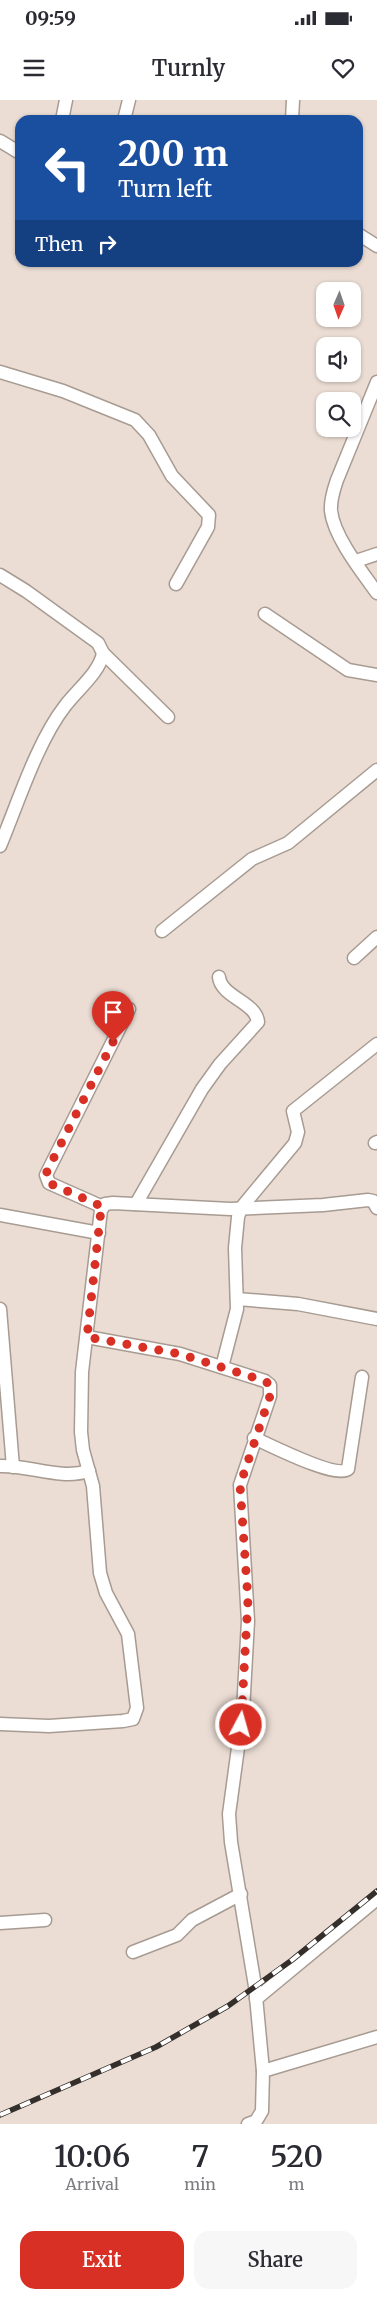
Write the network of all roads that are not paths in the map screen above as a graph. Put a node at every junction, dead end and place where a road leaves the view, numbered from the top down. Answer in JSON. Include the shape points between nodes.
{"nodes":[{"id":1,"x":66,"y":100,"type":"edge"},
{"id":2,"x":129,"y":100,"type":"edge"},
{"id":3,"x":294,"y":100,"type":"edge"},
{"id":4,"x":63,"y":115,"type":"edge"},
{"id":5,"x":125,"y":115,"type":"edge"},
{"id":6,"x":292,"y":115,"type":"edge"},
{"id":7,"x":0,"y":141,"type":"edge"},
{"id":8,"x":15,"y":150,"type":"edge"},
{"id":9,"x":363,"y":237,"type":"edge"},
{"id":10,"x":377,"y":246,"type":"edge"},
{"id":11,"x":0,"y":372,"type":"edge"},
{"id":12,"x":377,"y":382,"type":"edge"},
{"id":13,"x":377,"y":554,"type":"edge"},
{"id":14,"x":360,"y":568,"type":"junction"},
{"id":15,"x":0,"y":575,"type":"edge"},
{"id":16,"x":176,"y":584,"type":"dead end"},
{"id":17,"x":377,"y":593,"type":"edge"},
{"id":18,"x":266,"y":614,"type":"dead end"},
{"id":19,"x":103,"y":653,"type":"junction"},
{"id":20,"x":377,"y":674,"type":"edge"},
{"id":21,"x":168,"y":718,"type":"dead end"},
{"id":22,"x":377,"y":770,"type":"edge"},
{"id":23,"x":0,"y":846,"type":"edge"},
{"id":24,"x":162,"y":931,"type":"dead end"},
{"id":25,"x":377,"y":937,"type":"edge"},
{"id":26,"x":354,"y":958,"type":"dead end"},
{"id":27,"x":219,"y":977,"type":"dead end"},
{"id":28,"x":129,"y":1009,"type":"dead end"},
{"id":29,"x":377,"y":1044,"type":"edge"},
{"id":30,"x":136,"y":1204,"type":"junction"},
{"id":31,"x":103,"y":1207,"type":"junction"},
{"id":32,"x":241,"y":1208,"type":"junction"},
{"id":33,"x":377,"y":1208,"type":"edge"},
{"id":34,"x":0,"y":1215,"type":"edge"},
{"id":35,"x":99,"y":1233,"type":"junction"},
{"id":36,"x":237,"y":1299,"type":"junction"},
{"id":37,"x":0,"y":1309,"type":"edge"},
{"id":38,"x":377,"y":1319,"type":"edge"},
{"id":39,"x":87,"y":1337,"type":"junction"},
{"id":40,"x":222,"y":1367,"type":"junction"},
{"id":41,"x":362,"y":1377,"type":"dead end"},
{"id":42,"x":254,"y":1438,"type":"junction"},
{"id":43,"x":6,"y":1467,"type":"edge"},
{"id":44,"x":89,"y":1471,"type":"junction"},
{"id":45,"x":0,"y":1724,"type":"edge"},
{"id":46,"x":241,"y":1894,"type":"junction"},
{"id":47,"x":377,"y":1899,"type":"edge"},
{"id":48,"x":45,"y":1920,"type":"dead end"},
{"id":49,"x":0,"y":1923,"type":"edge"},
{"id":50,"x":134,"y":1952,"type":"dead end"},
{"id":51,"x":256,"y":1999,"type":"junction"},
{"id":52,"x":377,"y":2037,"type":"edge"},
{"id":53,"x":263,"y":2071,"type":"junction"},
{"id":54,"x":254,"y":2123,"type":"edge"}],
"edges":[{"from":1,"to":4,"type":"street"},
{"from":2,"to":5,"type":"street"},
{"from":3,"to":6,"type":"street"},
{"from":7,"to":8,"type":"street"},
{"from":9,"to":10,"type":"street"},
{"from":11,"to":16,"type":"street","via":[[64,391],[135,420],[143,427],[172,476],[209,515],[208,527]]},
{"from":12,"to":14,"type":"street","via":[[337,480],[332,502],[334,521]]},
{"from":13,"to":14,"type":"street"},
{"from":14,"to":17,"type":"street"},
{"from":15,"to":19,"type":"street","via":[[98,643]]},
{"from":18,"to":20,"type":"street","via":[[348,670]]},
{"from":19,"to":21,"type":"street"},
{"from":19,"to":23,"type":"street","via":[[100,664],[64,707],[44,742]]},
{"from":22,"to":24,"type":"street","via":[[288,843],[252,859]]},
{"from":25,"to":26,"type":"street"},
{"from":27,"to":30,"type":"street","via":[[224,987],[255,1013],[258,1022],[202,1089]]},
{"from":28,"to":31,"type":"street","via":[[46,1175],[49,1183]]},
{"from":29,"to":32,"type":"street","via":[[293,1111],[298,1132],[295,1143]]},
{"from":30,"to":31,"type":"street","via":[[113,1203]]},
{"from":30,"to":32,"type":"street"},
{"from":31,"to":35,"type":"street"},
{"from":32,"to":33,"type":"street","via":[[368,1200],[373,1201]]},
{"from":32,"to":36,"type":"street","via":[[235,1248]]},
{"from":34,"to":35,"type":"street"},
{"from":35,"to":39,"type":"street"},
{"from":36,"to":38,"type":"street","via":[[298,1304]]},
{"from":36,"to":40,"type":"street"},
{"from":37,"to":43,"type":"street"},
{"from":39,"to":40,"type":"street","via":[[166,1351]]},
{"from":39,"to":44,"type":"street","via":[[81,1402],[83,1450]]},
{"from":40,"to":42,"type":"street","via":[[270,1385],[270,1396]]},
{"from":41,"to":42,"type":"street","via":[[346,1471],[338,1472],[315,1465]]},
{"from":42,"to":46,"type":"street","via":[[240,1485],[248,1621],[243,1711],[229,1814]]},
{"from":43,"to":44,"type":"street","via":[[67,1475]]},
{"from":44,"to":45,"type":"street","via":[[103,1583],[128,1634],[136,1714],[133,1719],[123,1721],[49,1726]]},
{"from":46,"to":50,"type":"street","via":[[192,1920],[177,1935]]},
{"from":46,"to":51,"type":"street"},
{"from":47,"to":51,"type":"street"},
{"from":48,"to":49,"type":"street"},
{"from":51,"to":53,"type":"street"},
{"from":52,"to":53,"type":"street"},
{"from":53,"to":54,"type":"street","via":[[262,2111]]}]}
